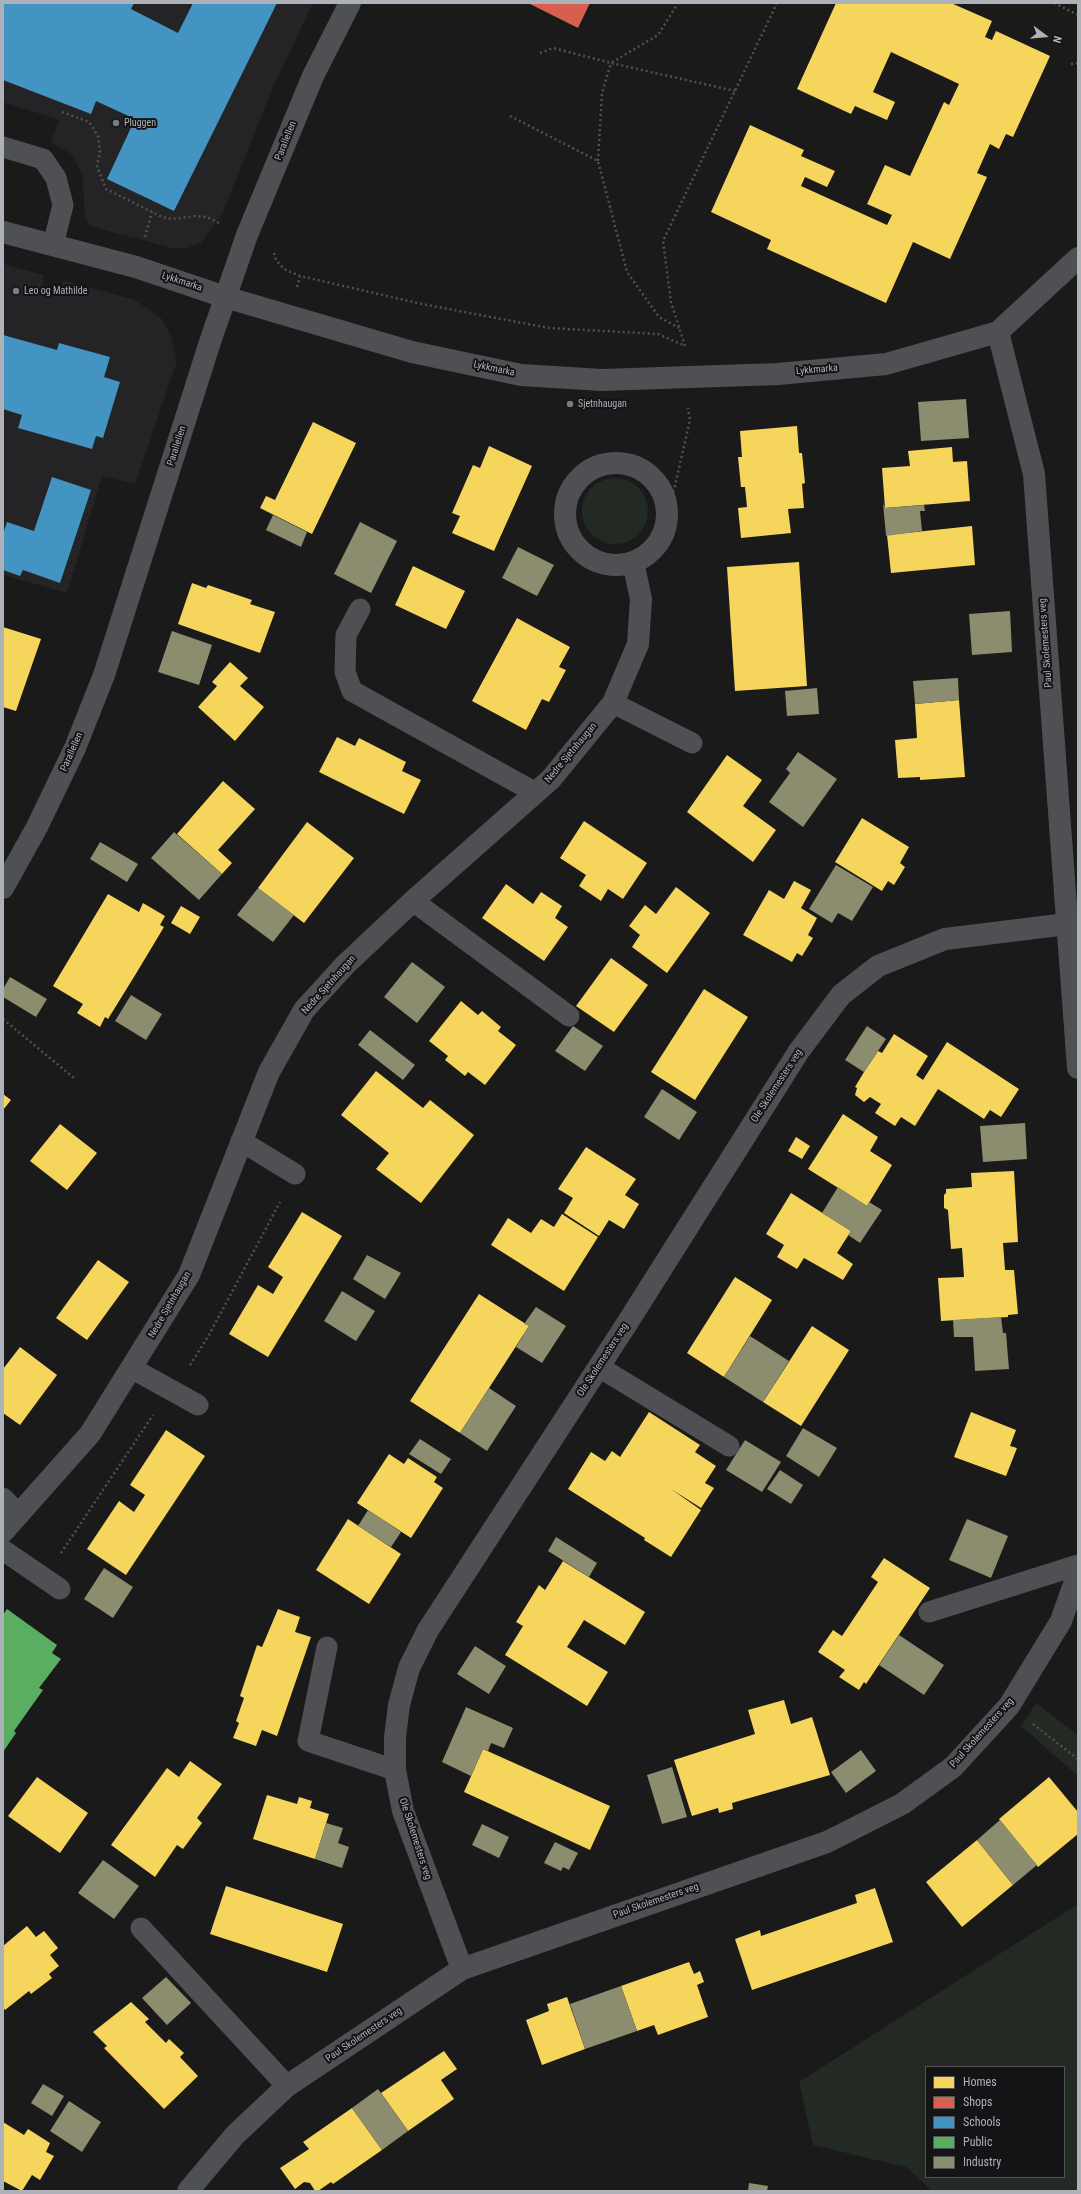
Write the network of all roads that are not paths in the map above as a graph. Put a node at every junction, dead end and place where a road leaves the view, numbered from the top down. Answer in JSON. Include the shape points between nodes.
{"nodes":[{"id":1,"x":350,"y":3,"type":"edge"},
{"id":2,"x":3,"y":147,"type":"edge"},
{"id":3,"x":3,"y":232,"type":"edge"},
{"id":4,"x":53,"y":245,"type":"junction"},
{"id":5,"x":1078,"y":258,"type":"edge"},
{"id":6,"x":225,"y":297,"type":"junction"},
{"id":7,"x":998,"y":332,"type":"junction"},
{"id":8,"x":633,"y":562,"type":"junction"},
{"id":9,"x":360,"y":608,"type":"dead end"},
{"id":10,"x":613,"y":703,"type":"junction"},
{"id":11,"x":692,"y":743,"type":"dead end"},
{"id":12,"x":536,"y":793,"type":"junction"},
{"id":13,"x":3,"y":888,"type":"edge"},
{"id":14,"x":414,"y":901,"type":"junction"},
{"id":15,"x":1067,"y":924,"type":"junction"},
{"id":16,"x":569,"y":1016,"type":"dead end"},
{"id":17,"x":1078,"y":1068,"type":"edge"},
{"id":18,"x":241,"y":1141,"type":"junction"},
{"id":19,"x":295,"y":1174,"type":"dead end"},
{"id":20,"x":599,"y":1367,"type":"junction"},
{"id":21,"x":133,"y":1369,"type":"junction"},
{"id":22,"x":198,"y":1405,"type":"dead end"},
{"id":23,"x":729,"y":1446,"type":"dead end"},
{"id":24,"x":3,"y":1498,"type":"edge"},
{"id":25,"x":19,"y":1515,"type":"junction"},
{"id":26,"x":3,"y":1532,"type":"edge"},
{"id":27,"x":3,"y":1550,"type":"edge"},
{"id":28,"x":1078,"y":1565,"type":"edge"},
{"id":29,"x":1078,"y":1573,"type":"edge"},
{"id":30,"x":60,"y":1589,"type":"dead end"},
{"id":31,"x":929,"y":1612,"type":"dead end"},
{"id":32,"x":327,"y":1647,"type":"dead end"},
{"id":33,"x":395,"y":1770,"type":"junction"},
{"id":34,"x":141,"y":1928,"type":"dead end"},
{"id":35,"x":462,"y":1968,"type":"junction"},
{"id":36,"x":287,"y":2086,"type":"junction"},
{"id":37,"x":188,"y":2191,"type":"edge"}],
"edges":[{"from":1,"to":6,"type":"street","name":"Parallellen","via":[[313,76],[247,235]]},
{"from":2,"to":4,"type":"lane","via":[[43,159],[56,178],[63,205]]},
{"from":3,"to":4,"type":"street","name":"Lykkmarka"},
{"from":4,"to":6,"type":"street","name":"Lykkmarka","via":[[136,267]]},
{"from":5,"to":7,"type":"street"},
{"from":6,"to":7,"type":"street","name":"Lykkmarka","via":[[412,352],[521,375],[602,380],[778,374],[886,364]]},
{"from":6,"to":13,"type":"street","name":"Parallellen","via":[[104,675],[68,762],[37,827]]},
{"from":7,"to":15,"type":"street","name":"Paul Skolemesters veg","via":[[1034,474]]},
{"from":8,"to":8,"type":"street","via":[[617,565],[600,562],[584,554],[573,542],[566,526],[566,509],[570,493],[579,479],[592,468],[609,463],[626,463],[642,469],[661,489],[667,511],[666,528],[659,543],[648,555]]},
{"from":8,"to":10,"type":"street","name":"Nedre Sjetnhaugan","via":[[641,599],[638,644]]},
{"from":9,"to":12,"type":"lane","via":[[346,635],[345,672],[352,691]]},
{"from":10,"to":11,"type":"lane"},
{"from":10,"to":12,"type":"street","name":"Nedre Sjetnhaugan","via":[[551,779]]},
{"from":12,"to":14,"type":"street","name":"Nedre Sjetnhaugan"},
{"from":14,"to":16,"type":"lane"},
{"from":14,"to":18,"type":"street","name":"Nedre Sjetnhaugan","via":[[345,965],[304,1010],[269,1072]]},
{"from":15,"to":17,"type":"street","name":"Paul Skolemesters veg"},
{"from":15,"to":20,"type":"street","name":"Ole Skolemesters veg","via":[[945,939],[878,966],[842,995],[799,1051]]},
{"from":18,"to":19,"type":"lane"},
{"from":18,"to":21,"type":"street","name":"Nedre Sjetnhaugan","via":[[189,1275]]},
{"from":20,"to":23,"type":"lane"},
{"from":20,"to":33,"type":"street","name":"Ole Skolemesters veg","via":[[428,1630],[409,1668],[399,1705],[395,1737]]},
{"from":21,"to":22,"type":"lane"},
{"from":21,"to":25,"type":"street","name":"Nedre Sjetnhaugan","via":[[90,1434]]},
{"from":24,"to":25,"type":"lane"},
{"from":25,"to":26,"type":"street","name":"Nedre Sjetnhaugan"},
{"from":27,"to":30,"type":"lane"},
{"from":28,"to":31,"type":"lane"},
{"from":29,"to":35,"type":"street","name":"Paul Skolemesters veg","via":[[1061,1621],[1009,1706],[953,1767],[902,1804],[827,1842]]},
{"from":32,"to":33,"type":"lane","via":[[308,1742]]},
{"from":33,"to":35,"type":"street","name":"Ole Skolemesters veg","via":[[404,1811]]},
{"from":34,"to":36,"type":"lane"},
{"from":35,"to":36,"type":"street","name":"Paul Skolemesters veg"},
{"from":36,"to":37,"type":"street","name":"Paul Skolemesters veg","via":[[235,2135]]}]}
